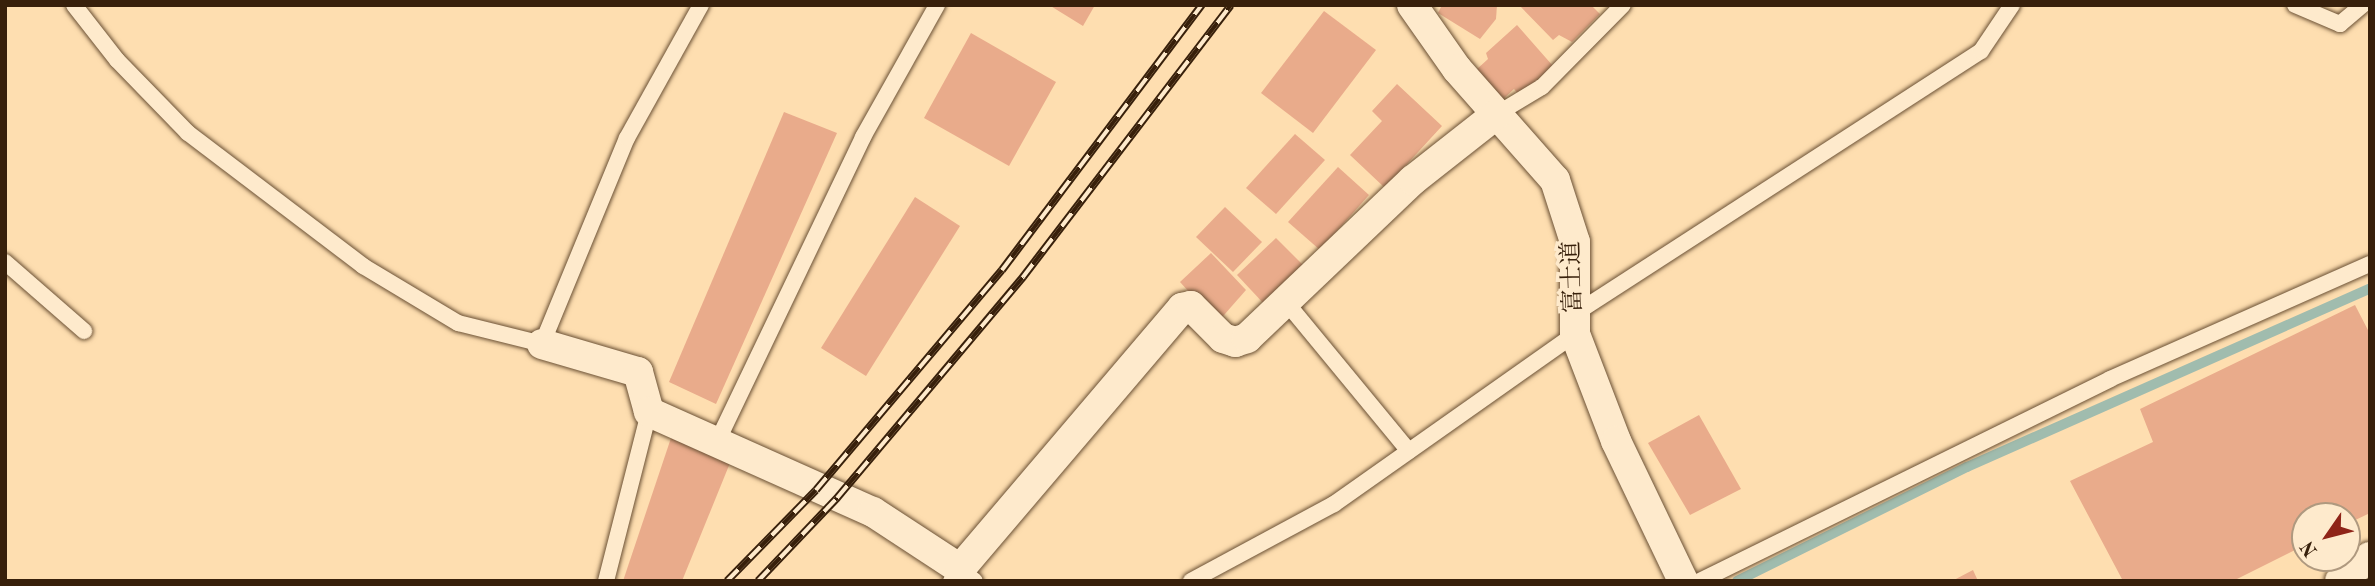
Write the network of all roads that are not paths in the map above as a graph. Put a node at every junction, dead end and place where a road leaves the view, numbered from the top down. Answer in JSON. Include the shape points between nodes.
{"nodes":[{"id":1,"x":74,"y":5,"type":"edge"},
{"id":2,"x":701,"y":5,"type":"edge"},
{"id":3,"x":937,"y":5,"type":"edge"},
{"id":4,"x":1412,"y":5,"type":"edge"},
{"id":5,"x":1623,"y":5,"type":"edge"},
{"id":6,"x":2012,"y":5,"type":"edge"},
{"id":7,"x":2295,"y":5,"type":"edge"},
{"id":8,"x":2363,"y":5,"type":"edge"},
{"id":9,"x":1497,"y":114,"type":"junction"},
{"id":10,"x":5,"y":262,"type":"edge"},
{"id":11,"x":2370,"y":264,"type":"edge"},
{"id":12,"x":1286,"y":302,"type":"junction"},
{"id":13,"x":1576,"y":323,"type":"junction"},
{"id":14,"x":85,"y":331,"type":"dead end"},
{"id":15,"x":542,"y":344,"type":"junction"},
{"id":16,"x":649,"y":412,"type":"junction"},
{"id":17,"x":718,"y":440,"type":"junction"},
{"id":18,"x":1409,"y":452,"type":"junction"},
{"id":19,"x":2370,"y":557,"type":"edge"},
{"id":20,"x":962,"y":577,"type":"edge"},
{"id":21,"x":606,"y":581,"type":"edge"},
{"id":22,"x":1191,"y":581,"type":"edge"},
{"id":23,"x":1684,"y":581,"type":"edge"},
{"id":24,"x":1700,"y":581,"type":"edge"},
{"id":25,"x":2340,"y":581,"type":"edge"}],
"edges":[{"from":1,"to":15,"type":"lane","via":[[117,60],[188,133],[363,266],[458,323]]},
{"from":2,"to":15,"type":"lane","via":[[627,138]]},
{"from":3,"to":17,"type":"lane","via":[[863,137]]},
{"from":4,"to":9,"type":"street","name":"富士道","via":[[1457,69]]},
{"from":5,"to":9,"type":"lane","via":[[1542,87]]},
{"from":6,"to":13,"type":"lane","via":[[1981,51]]},
{"from":7,"to":8,"type":"lane","via":[[2340,24]]},
{"from":9,"to":12,"type":"street","via":[[1413,180]]},
{"from":9,"to":13,"type":"street","name":"富士道","via":[[1555,180],[1568,211],[1575,242]]},
{"from":10,"to":14,"type":"lane"},
{"from":11,"to":24,"type":"lane","via":[[2110,379]]},
{"from":12,"to":18,"type":"lane"},
{"from":12,"to":20,"type":"street","via":[[1247,338],[1235,342],[1223,338],[1191,306],[1182,308]]},
{"from":13,"to":18,"type":"lane"},
{"from":13,"to":23,"type":"street","name":"富士道","via":[[1616,441]]},
{"from":15,"to":16,"type":"street","via":[[638,372]]},
{"from":16,"to":17,"type":"street"},
{"from":16,"to":21,"type":"lane"},
{"from":17,"to":20,"type":"street","via":[[816,490],[873,512]]},
{"from":18,"to":22,"type":"lane","via":[[1334,504]]},
{"from":19,"to":25,"type":"street"}]}
